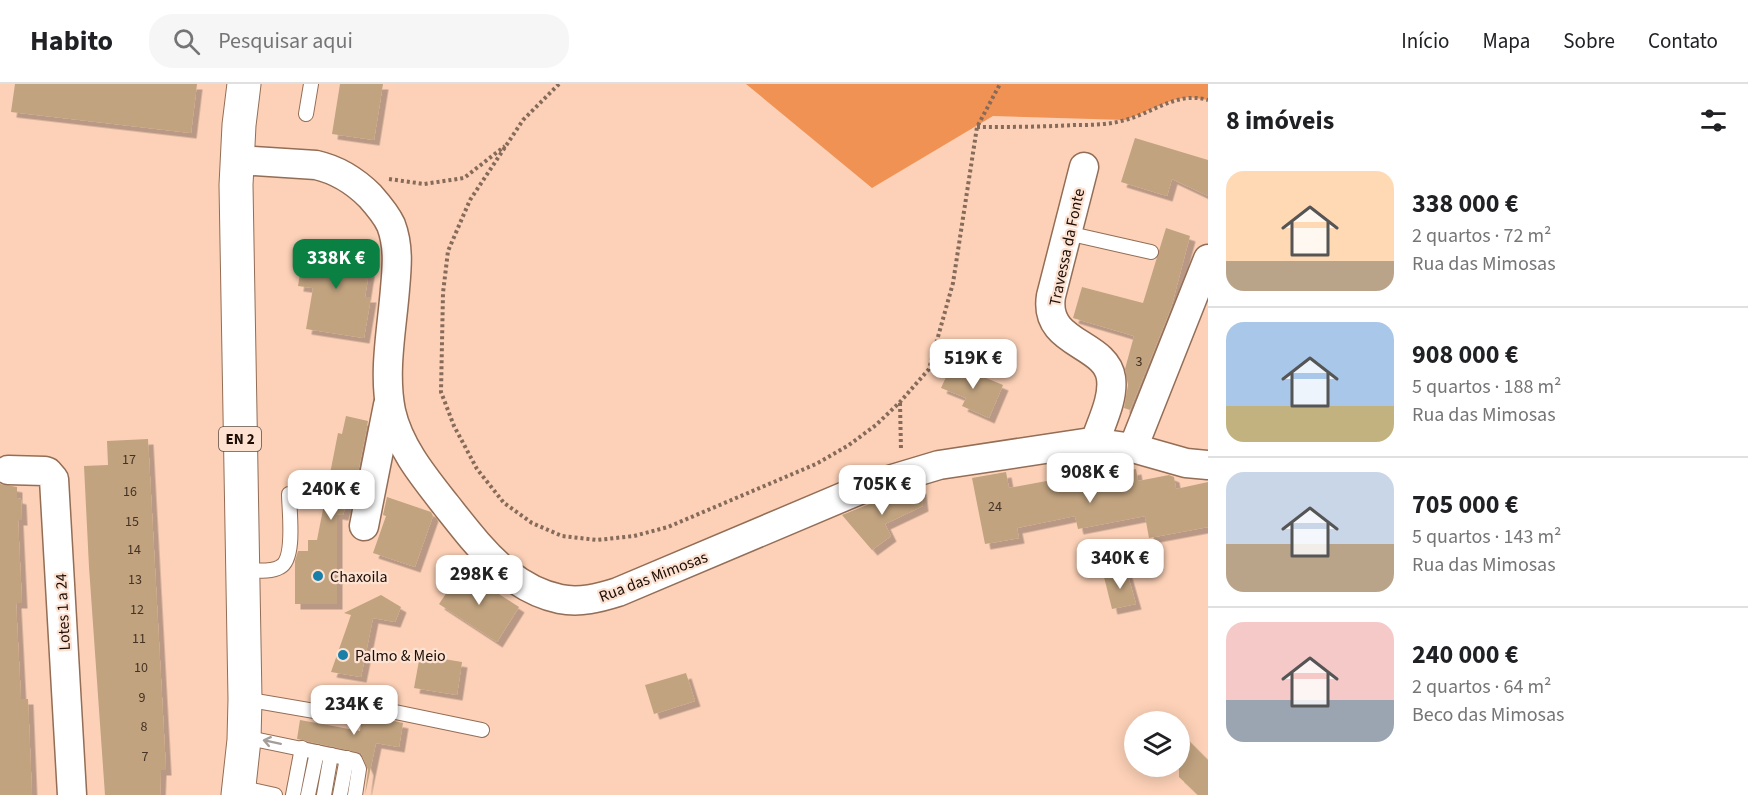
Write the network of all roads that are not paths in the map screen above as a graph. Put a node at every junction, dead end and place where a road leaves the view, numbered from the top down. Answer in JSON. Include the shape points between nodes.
{"nodes":[{"id":1,"x":244,"y":84,"type":"edge"},
{"id":2,"x":311,"y":84,"type":"edge"},
{"id":3,"x":306,"y":114,"type":"dead end"},
{"id":4,"x":237,"y":160,"type":"junction"},
{"id":5,"x":1084,"y":167,"type":"dead end"},
{"id":6,"x":1067,"y":232,"type":"junction"},
{"id":7,"x":1152,"y":252,"type":"dead end"},
{"id":8,"x":1208,"y":259,"type":"edge"},
{"id":9,"x":389,"y":397,"type":"junction"},
{"id":10,"x":1095,"y":442,"type":"junction"},
{"id":11,"x":1132,"y":447,"type":"junction"},
{"id":12,"x":1208,"y":465,"type":"edge"},
{"id":13,"x":8,"y":470,"type":"dead end"},
{"id":14,"x":289,"y":494,"type":"dead end"},
{"id":15,"x":364,"y":526,"type":"dead end"},
{"id":16,"x":242,"y":570,"type":"junction"},
{"id":17,"x":245,"y":699,"type":"junction"},
{"id":18,"x":482,"y":730,"type":"dead end"},
{"id":19,"x":244,"y":737,"type":"junction"},
{"id":20,"x":302,"y":748,"type":"junction"},
{"id":21,"x":317,"y":752,"type":"junction"},
{"id":22,"x":331,"y":755,"type":"junction"},
{"id":23,"x":347,"y":758,"type":"junction"},
{"id":24,"x":239,"y":791,"type":"edge"},
{"id":25,"x":72,"y":795,"type":"edge"},
{"id":26,"x":275,"y":795,"type":"edge"},
{"id":27,"x":293,"y":795,"type":"edge"},
{"id":28,"x":308,"y":795,"type":"edge"},
{"id":29,"x":324,"y":795,"type":"edge"},
{"id":30,"x":340,"y":795,"type":"edge"},
{"id":31,"x":355,"y":795,"type":"edge"}],
"edges":[{"from":1,"to":4,"type":"main road","number":"EN 2"},
{"from":2,"to":3,"type":"lane"},
{"from":4,"to":9,"type":"street","name":"Rua das Mimosas","via":[[316,165],[338,171],[358,184],[387,216],[397,253]]},
{"from":4,"to":16,"type":"main road","number":"EN 2"},
{"from":5,"to":6,"type":"street","name":"Travessa da Fonte"},
{"from":6,"to":7,"type":"lane"},
{"from":6,"to":10,"type":"street","name":"Travessa da Fonte","via":[[1051,296],[1051,312],[1064,333],[1100,359],[1110,372],[1112,389]]},
{"from":8,"to":11,"type":"street"},
{"from":9,"to":10,"type":"street","name":"Rua das Mimosas","via":[[395,425],[410,456],[474,540],[517,580],[559,599],[581,600],[618,592],[869,486],[902,476],[961,461]]},
{"from":9,"to":15,"type":"street"},
{"from":10,"to":11,"type":"street","name":"Rua das Mimosas"},
{"from":11,"to":12,"type":"street","name":"Rua das Mimosas"},
{"from":13,"to":25,"type":"street","name":"Lotes 1 a 24","via":[[45,471],[54,479]]},
{"from":14,"to":16,"type":"lane","via":[[290,546],[286,563],[270,570]]},
{"from":16,"to":17,"type":"main road","number":"EN 2"},
{"from":17,"to":18,"type":"lane","via":[[326,713],[376,708]]},
{"from":17,"to":19,"type":"main road","number":"EN 2"},
{"from":20,"to":19,"type":"lane","one_way":true},
{"from":19,"to":24,"type":"main road","number":"EN 2"},
{"from":20,"to":21,"type":"lane"},
{"from":20,"to":27,"type":"lane"},
{"from":21,"to":22,"type":"lane"},
{"from":21,"to":28,"type":"lane"},
{"from":22,"to":23,"type":"lane"},
{"from":22,"to":29,"type":"lane"},
{"from":23,"to":30,"type":"lane"},
{"from":23,"to":31,"type":"lane","via":[[359,766]]},
{"from":24,"to":26,"type":"lane"}]}
